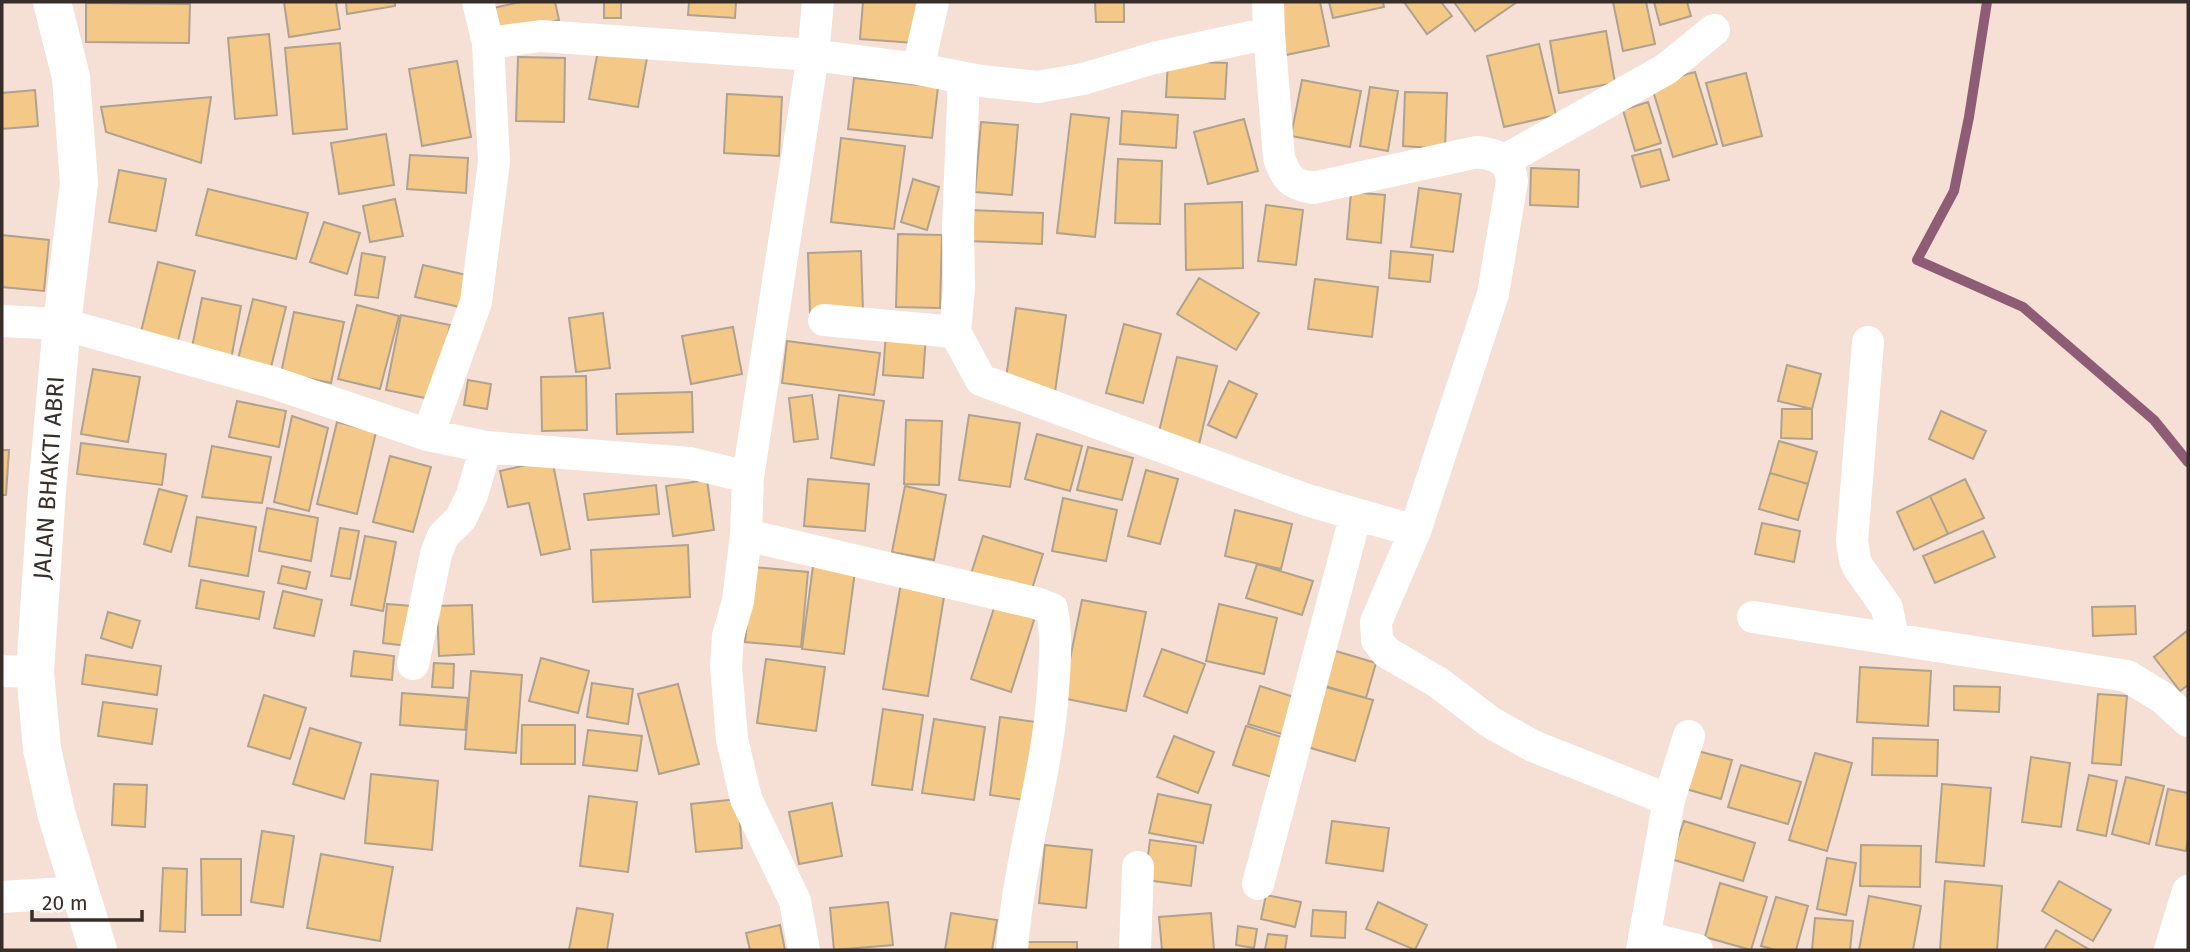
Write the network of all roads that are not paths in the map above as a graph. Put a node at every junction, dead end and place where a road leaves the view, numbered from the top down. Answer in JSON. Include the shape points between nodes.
{"nodes":[{"id":1,"x":52,"y":2,"type":"edge"},
{"id":2,"x":478,"y":2,"type":"edge"},
{"id":3,"x":817,"y":2,"type":"edge"},
{"id":4,"x":933,"y":2,"type":"edge"},
{"id":5,"x":1268,"y":2,"type":"edge"},
{"id":6,"x":1714,"y":30,"type":"dead end"},
{"id":7,"x":1269,"y":33,"type":"junction"},
{"id":8,"x":488,"y":43,"type":"junction"},
{"id":9,"x":813,"y":55,"type":"junction"},
{"id":10,"x":918,"y":69,"type":"junction"},
{"id":11,"x":964,"y":78,"type":"junction"},
{"id":12,"x":1505,"y":160,"type":"junction"},
{"id":13,"x":824,"y":320,"type":"dead end"},
{"id":14,"x":2,"y":321,"type":"edge"},
{"id":15,"x":62,"y":324,"type":"junction"},
{"id":16,"x":954,"y":332,"type":"junction"},
{"id":17,"x":1868,"y":342,"type":"dead end"},
{"id":18,"x":428,"y":435,"type":"junction"},
{"id":19,"x":486,"y":447,"type":"junction"},
{"id":20,"x":748,"y":477,"type":"junction"},
{"id":21,"x":1356,"y":514,"type":"junction"},
{"id":22,"x":1415,"y":531,"type":"junction"},
{"id":23,"x":747,"y":535,"type":"junction"},
{"id":24,"x":1753,"y":617,"type":"dead end"},
{"id":25,"x":1893,"y":638,"type":"junction"},
{"id":26,"x":413,"y":664,"type":"dead end"},
{"id":27,"x":19,"y":672,"type":"edge"},
{"id":28,"x":2188,"y":721,"type":"edge"},
{"id":29,"x":1689,"y":736,"type":"dead end"},
{"id":30,"x":1669,"y":800,"type":"junction"},
{"id":31,"x":1138,"y":867,"type":"dead end"},
{"id":32,"x":1258,"y":884,"type":"dead end"},
{"id":33,"x":2188,"y":891,"type":"edge"},
{"id":34,"x":80,"y":892,"type":"junction"},
{"id":35,"x":2,"y":897,"type":"edge"},
{"id":36,"x":1643,"y":943,"type":"edge"},
{"id":37,"x":98,"y":950,"type":"edge"},
{"id":38,"x":804,"y":950,"type":"edge"},
{"id":39,"x":1012,"y":950,"type":"edge"},
{"id":40,"x":1135,"y":950,"type":"edge"},
{"id":41,"x":1697,"y":950,"type":"edge"},
{"id":42,"x":2170,"y":950,"type":"edge"}],
"edges":[{"from":1,"to":15,"type":"street","name":"JALAN BHAKTI ABRI","via":[[71,77],[79,183]]},
{"from":2,"to":8,"type":"street"},
{"from":3,"to":9,"type":"street"},
{"from":4,"to":10,"type":"street"},
{"from":5,"to":7,"type":"street"},
{"from":6,"to":12,"type":"street","via":[[1666,69]]},
{"from":7,"to":11,"type":"street","via":[[1038,86]]},
{"from":7,"to":12,"type":"street","via":[[1279,158],[1296,185],[1313,188],[1477,152]]},
{"from":8,"to":9,"type":"street","via":[[541,36]]},
{"from":8,"to":18,"type":"street","via":[[494,162],[476,302]]},
{"from":9,"to":10,"type":"street"},
{"from":9,"to":20,"type":"street"},
{"from":10,"to":11,"type":"street"},
{"from":11,"to":16,"type":"street","via":[[960,288]]},
{"from":12,"to":22,"type":"street","via":[[1512,181],[1493,294]]},
{"from":13,"to":16,"type":"street"},
{"from":14,"to":15,"type":"street"},
{"from":15,"to":18,"type":"street","via":[[271,382]]},
{"from":15,"to":27,"type":"street","name":"JALAN BHAKTI ABRI","via":[[47,491]]},
{"from":16,"to":21,"type":"street","via":[[981,380]]},
{"from":17,"to":25,"type":"street","via":[[1852,541],[1858,567],[1887,608]]},
{"from":18,"to":19,"type":"street"},
{"from":19,"to":20,"type":"street","via":[[690,463]]},
{"from":19,"to":26,"type":"street","via":[[472,495],[436,554]]},
{"from":20,"to":23,"type":"street"},
{"from":21,"to":22,"type":"street"},
{"from":21,"to":32,"type":"street"},
{"from":22,"to":30,"type":"street","via":[[1376,622],[1377,640],[1386,652],[1533,746]]},
{"from":23,"to":38,"type":"street","via":[[728,636],[732,739],[746,799],[795,901]]},
{"from":23,"to":39,"type":"street","via":[[1052,609],[1051,726],[1014,914]]},
{"from":24,"to":25,"type":"street"},
{"from":25,"to":28,"type":"street","via":[[2126,676],[2163,698]]},
{"from":27,"to":34,"type":"street","name":"JALAN BHAKTI ABRI"},
{"from":29,"to":30,"type":"street"},
{"from":30,"to":36,"type":"street"},
{"from":31,"to":40,"type":"street"},
{"from":33,"to":42,"type":"street"},
{"from":34,"to":35,"type":"street"},
{"from":34,"to":37,"type":"street","name":"JALAN BHAKTI ABRI"},
{"from":36,"to":41,"type":"street"}]}
